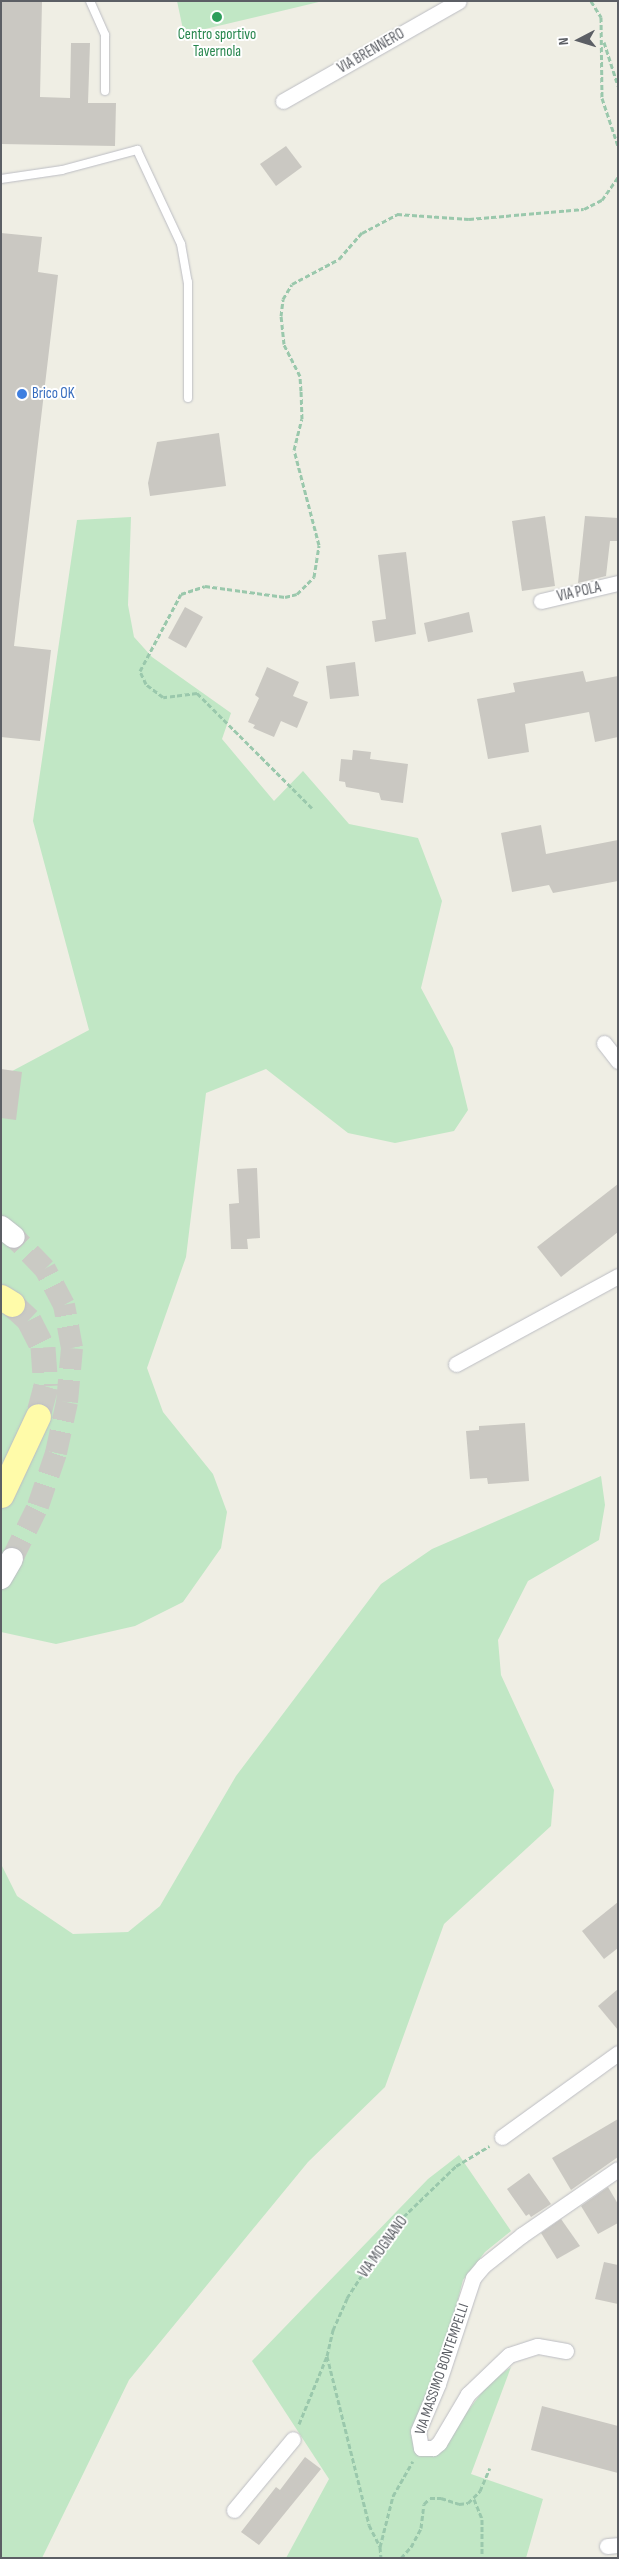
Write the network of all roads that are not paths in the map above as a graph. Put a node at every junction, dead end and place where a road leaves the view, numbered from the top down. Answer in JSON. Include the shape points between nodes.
{"nodes":[{"id":1,"x":90,"y":1,"type":"edge"},
{"id":2,"x":459,"y":1,"type":"edge"},
{"id":3,"x":105,"y":91,"type":"dead end"},
{"id":4,"x":283,"y":101,"type":"dead end"},
{"id":5,"x":1,"y":179,"type":"edge"},
{"id":6,"x":188,"y":398,"type":"dead end"},
{"id":7,"x":618,"y":583,"type":"edge"},
{"id":8,"x":541,"y":601,"type":"dead end"},
{"id":9,"x":604,"y":1043,"type":"dead end"},
{"id":10,"x":618,"y":1061,"type":"edge"},
{"id":11,"x":618,"y":1276,"type":"edge"},
{"id":12,"x":456,"y":1364,"type":"dead end"},
{"id":13,"x":38,"y":1416,"type":"tunnel mouth"},
{"id":14,"x":1,"y":1495,"type":"edge"},
{"id":15,"x":12,"y":1559,"type":"tunnel mouth"},
{"id":16,"x":1,"y":1578,"type":"edge"},
{"id":17,"x":618,"y":2053,"type":"edge"},
{"id":18,"x":502,"y":2137,"type":"road end"},
{"id":19,"x":618,"y":2169,"type":"edge"},
{"id":20,"x":566,"y":2351,"type":"dead end"},
{"id":21,"x":293,"y":2439,"type":"road end"},
{"id":22,"x":234,"y":2510,"type":"dead end"}],
"edges":[{"from":1,"to":3,"type":"lane","via":[[104,35]]},
{"from":2,"to":4,"type":"street","name":"VIA BRENNERO"},
{"from":5,"to":6,"type":"lane","via":[[62,170],[137,150],[181,244],[188,282]]},
{"from":7,"to":8,"type":"street","name":"VIA POLA"},
{"from":9,"to":10,"type":"street"},
{"from":11,"to":12,"type":"street"},
{"from":13,"to":14,"type":"main road"},
{"from":15,"to":16,"type":"street"},
{"from":17,"to":18,"type":"street"},
{"from":19,"to":20,"type":"street","name":"VIA MASSIMO BONTEMPELLI","via":[[522,2235],[473,2278],[438,2384],[418,2431],[421,2448],[433,2448],[439,2442],[468,2394],[483,2376],[509,2355],[537,2346]]},
{"from":21,"to":22,"type":"street"}]}
